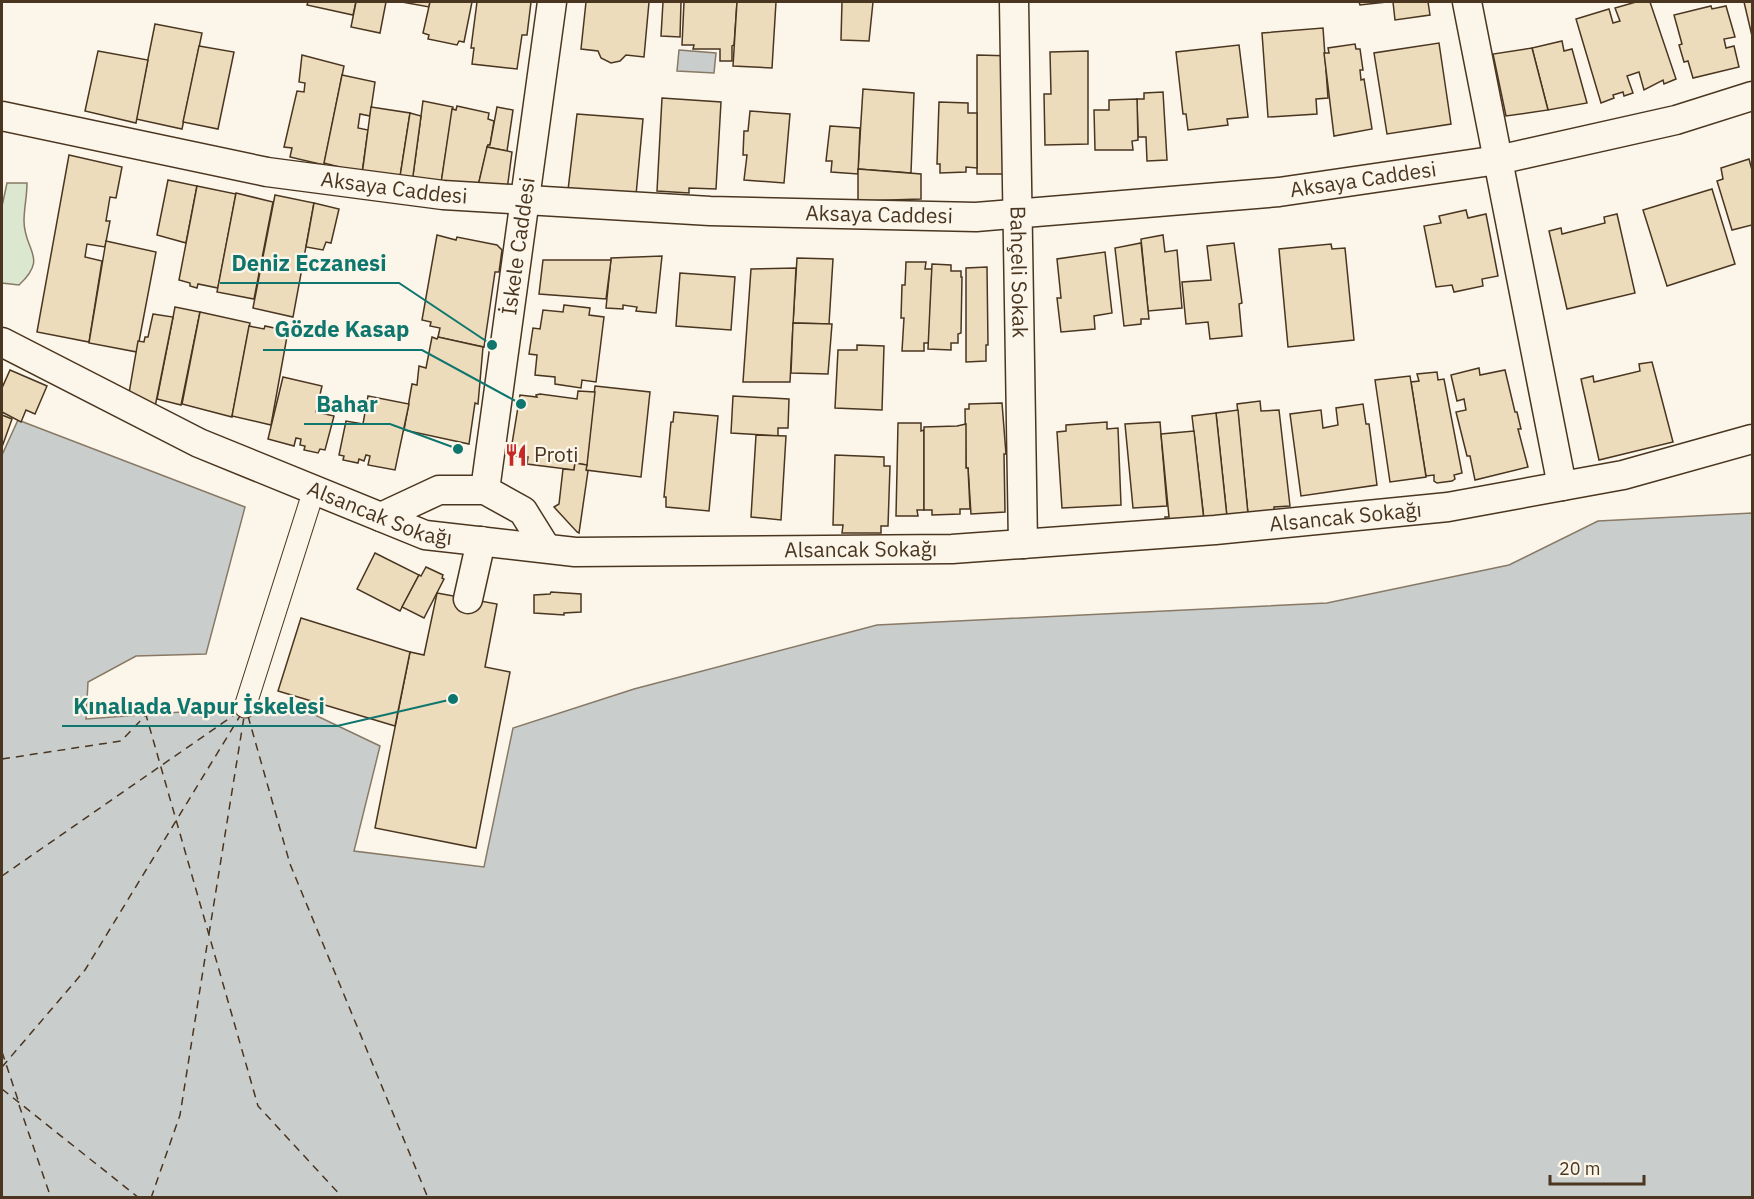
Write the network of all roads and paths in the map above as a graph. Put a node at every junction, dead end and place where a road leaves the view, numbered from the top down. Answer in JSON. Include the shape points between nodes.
{"nodes":[{"id":1,"x":552,"y":2,"type":"edge"},
{"id":2,"x":1014,"y":2,"type":"edge"},
{"id":3,"x":1467,"y":2,"type":"edge"},
{"id":4,"x":1752,"y":96,"type":"edge"},
{"id":5,"x":2,"y":116,"type":"edge"},
{"id":6,"x":1498,"y":160,"type":"junction"},
{"id":7,"x":525,"y":200,"type":"junction"},
{"id":8,"x":1017,"y":213,"type":"junction"},
{"id":9,"x":2,"y":342,"type":"edge"},
{"id":10,"x":1752,"y":439,"type":"edge"},
{"id":11,"x":1562,"y":486,"type":"junction"},
{"id":12,"x":314,"y":490,"type":"junction"},
{"id":13,"x":485,"y":490,"type":"junction"},
{"id":14,"x":381,"y":517,"type":"junction"},
{"id":15,"x":481,"y":541,"type":"junction"},
{"id":16,"x":1023,"y":544,"type":"junction"},
{"id":17,"x":546,"y":548,"type":"junction"},
{"id":18,"x":468,"y":599,"type":"dead end"},
{"id":19,"x":245,"y":707,"type":"dead end"}],
"edges":[{"from":1,"to":7,"type":"street","name":"İskele Caddesi"},
{"from":2,"to":8,"type":"street","name":"Bahçeli Sokak"},
{"from":3,"to":6,"type":"street"},
{"from":4,"to":6,"type":"street","name":"Aksaya Caddesi","via":[[1676,120]]},
{"from":5,"to":7,"type":"street","name":"Aksaya Caddesi","via":[[267,172],[443,195]]},
{"from":6,"to":8,"type":"street","name":"Aksaya Caddesi","via":[[1279,192]]},
{"from":6,"to":11,"type":"street"},
{"from":7,"to":8,"type":"street","name":"Aksaya Caddesi","via":[[710,211],[976,217]]},
{"from":7,"to":13,"type":"street","name":"İskele Caddesi"},
{"from":8,"to":16,"type":"street","name":"Bahçeli Sokak"},
{"from":9,"to":12,"type":"street","name":"Alsancak Sokağı","via":[[199,443]]},
{"from":10,"to":11,"type":"street","name":"Alsancak Sokağı","via":[[1623,475]]},
{"from":11,"to":16,"type":"street","name":"Alsancak Sokağı","via":[[1448,507]]},
{"from":12,"to":14,"type":"street","name":"Alsancak Sokağı"},
{"from":12,"to":19,"type":"street"},
{"from":13,"to":14,"type":"street","via":[[439,490]]},
{"from":13,"to":17,"type":"street","via":[[523,511]]},
{"from":14,"to":15,"type":"street","name":"Alsancak Sokağı","via":[[424,535]]},
{"from":15,"to":17,"type":"street","name":"Alsancak Sokağı"},
{"from":15,"to":18,"type":"street"},
{"from":16,"to":17,"type":"street","name":"Alsancak Sokağı","via":[[940,549],[575,552]]}]}
